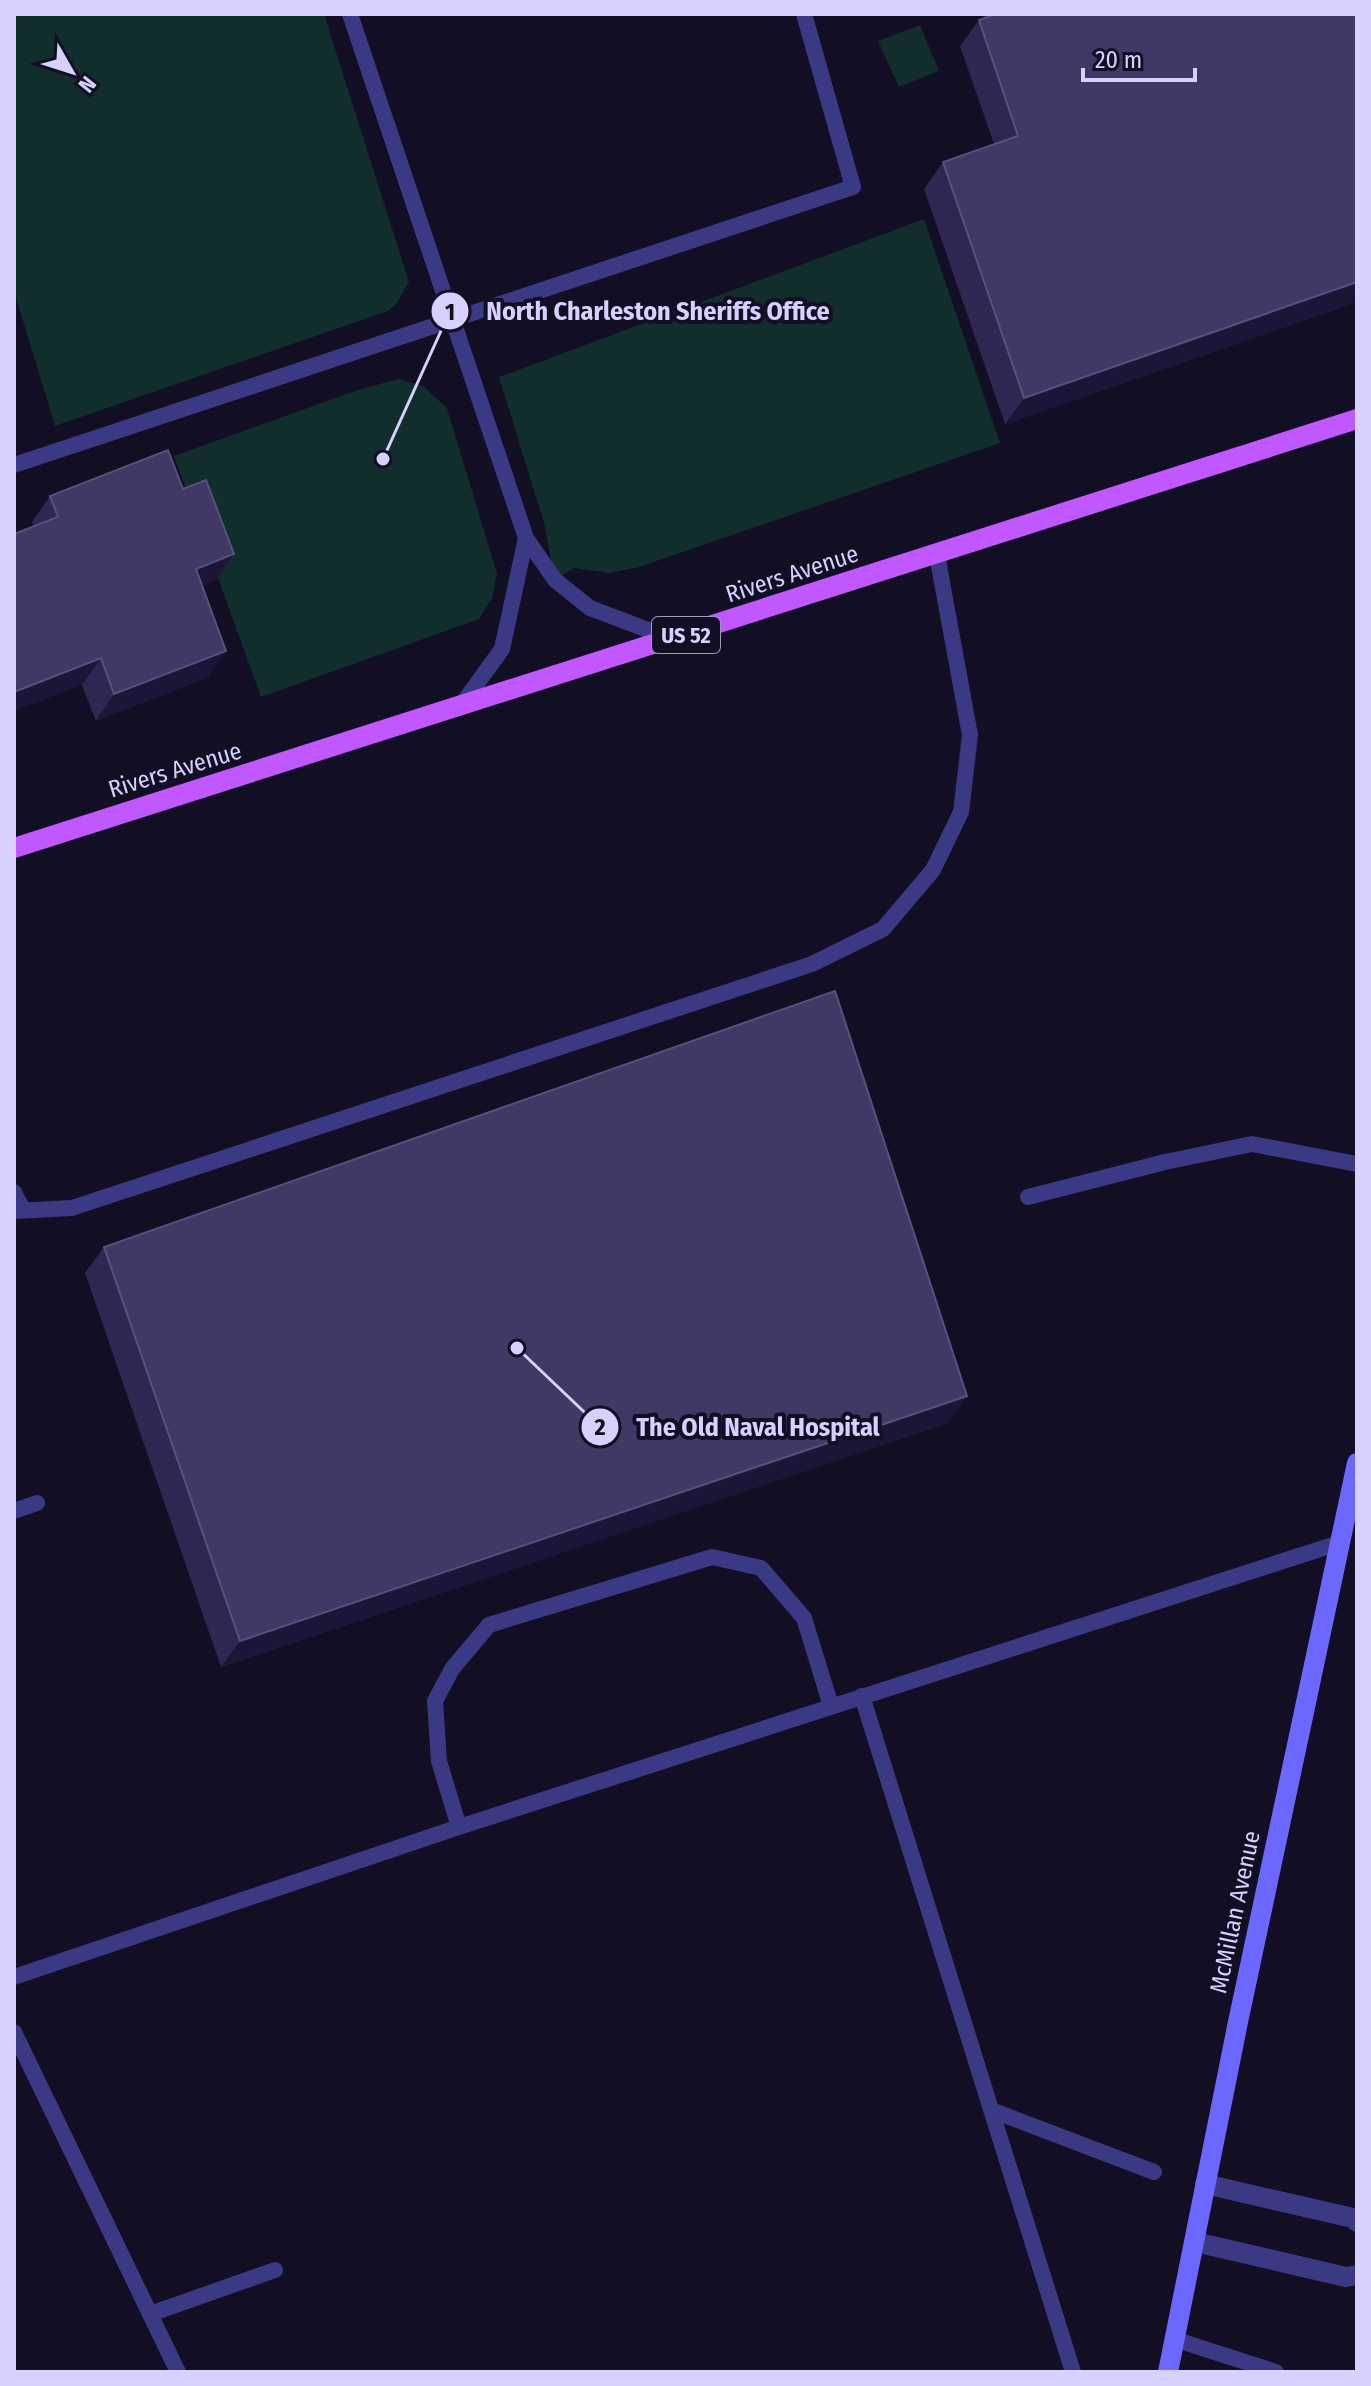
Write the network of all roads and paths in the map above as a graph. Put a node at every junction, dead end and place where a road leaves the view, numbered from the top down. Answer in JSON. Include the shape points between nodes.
{"nodes":[{"id":1,"x":350,"y":14,"type":"edge"},
{"id":2,"x":804,"y":14,"type":"edge"},
{"id":3,"x":451,"y":320,"type":"junction"},
{"id":4,"x":1357,"y":419,"type":"edge"},
{"id":5,"x":14,"y":465,"type":"edge"},
{"id":6,"x":526,"y":538,"type":"junction"},
{"id":7,"x":937,"y":555,"type":"junction"},
{"id":8,"x":672,"y":639,"type":"junction"},
{"id":9,"x":460,"y":707,"type":"junction"},
{"id":10,"x":14,"y":848,"type":"edge"},
{"id":11,"x":1357,"y":1164,"type":"edge"},
{"id":12,"x":14,"y":1192,"type":"edge"},
{"id":13,"x":1028,"y":1197,"type":"dead end"},
{"id":14,"x":18,"y":1211,"type":"edge"},
{"id":15,"x":1357,"y":1463,"type":"edge"},
{"id":16,"x":37,"y":1503,"type":"dead end"},
{"id":17,"x":14,"y":1511,"type":"edge"},
{"id":18,"x":1339,"y":1543,"type":"junction"},
{"id":19,"x":862,"y":1696,"type":"junction"},
{"id":20,"x":831,"y":1706,"type":"junction"},
{"id":21,"x":459,"y":1827,"type":"junction"},
{"id":22,"x":14,"y":1977,"type":"edge"},
{"id":23,"x":14,"y":2032,"type":"edge"},
{"id":24,"x":991,"y":2110,"type":"junction"},
{"id":25,"x":1154,"y":2172,"type":"dead end"},
{"id":26,"x":1205,"y":2184,"type":"junction"},
{"id":27,"x":1357,"y":2222,"type":"edge"},
{"id":28,"x":1195,"y":2242,"type":"junction"},
{"id":29,"x":275,"y":2270,"type":"dead end"},
{"id":30,"x":1357,"y":2275,"type":"edge"},
{"id":31,"x":150,"y":2314,"type":"junction"},
{"id":32,"x":1174,"y":2339,"type":"junction"},
{"id":33,"x":178,"y":2372,"type":"edge"},
{"id":34,"x":1073,"y":2372,"type":"edge"},
{"id":35,"x":1168,"y":2372,"type":"edge"},
{"id":36,"x":1276,"y":2372,"type":"edge"}],
"edges":[{"from":1,"to":3,"type":"lane"},
{"from":2,"to":3,"type":"lane","via":[[853,187]]},
{"from":3,"to":5,"type":"lane"},
{"from":3,"to":6,"type":"lane"},
{"from":4,"to":7,"type":"main road","name":"Rivers Avenue","number":"US 52"},
{"from":6,"to":8,"type":"lane","via":[[555,580],[590,608]]},
{"from":6,"to":9,"type":"lane","via":[[502,649]]},
{"from":7,"to":8,"type":"main road","name":"Rivers Avenue","number":"US 52"},
{"from":7,"to":14,"type":"lane","via":[[970,735],[961,812],[933,870],[883,929],[812,964],[72,1208]]},
{"from":8,"to":9,"type":"main road","name":"Rivers Avenue","number":"US 52"},
{"from":9,"to":10,"type":"main road","name":"Rivers Avenue","number":"US 52"},
{"from":11,"to":13,"type":"lane","via":[[1252,1144]]},
{"from":12,"to":14,"type":"lane"},
{"from":15,"to":18,"type":"street","name":"McMillan Avenue"},
{"from":16,"to":17,"type":"lane"},
{"from":18,"to":19,"type":"lane"},
{"from":18,"to":26,"type":"street","name":"McMillan Avenue"},
{"from":19,"to":20,"type":"lane"},
{"from":19,"to":24,"type":"lane"},
{"from":20,"to":21,"type":"lane"},
{"from":20,"to":21,"type":"lane","via":[[804,1618],[761,1568],[737,1562],[712,1557],[489,1625],[452,1669],[435,1701],[439,1761]]},
{"from":21,"to":22,"type":"lane"},
{"from":23,"to":31,"type":"lane"},
{"from":24,"to":25,"type":"lane"},
{"from":24,"to":34,"type":"lane"},
{"from":26,"to":27,"type":"street"},
{"from":26,"to":28,"type":"street","name":"McMillan Avenue"},
{"from":28,"to":30,"type":"street","via":[[1346,2277]]},
{"from":28,"to":32,"type":"street","name":"McMillan Avenue"},
{"from":29,"to":31,"type":"lane"},
{"from":31,"to":33,"type":"lane"},
{"from":32,"to":35,"type":"street","name":"McMillan Avenue"},
{"from":32,"to":36,"type":"lane"}]}
